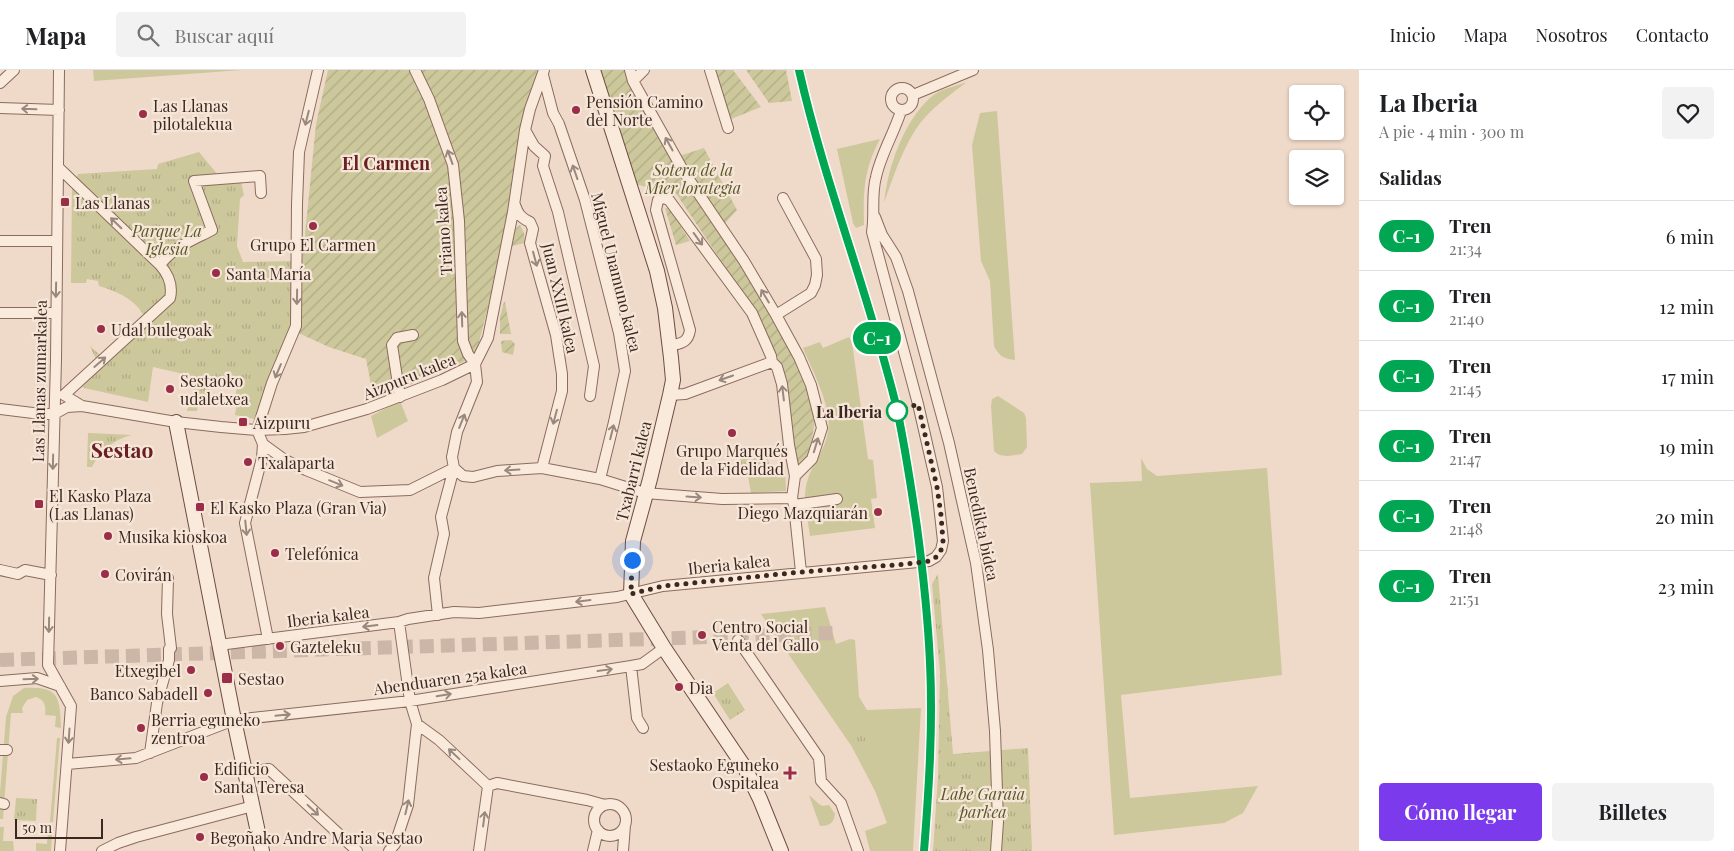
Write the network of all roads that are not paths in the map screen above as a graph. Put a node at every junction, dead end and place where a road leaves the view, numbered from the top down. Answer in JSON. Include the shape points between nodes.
{"nodes":[{"id":1,"x":14,"y":70,"type":"edge"},
{"id":2,"x":59,"y":70,"type":"edge"},
{"id":3,"x":318,"y":70,"type":"edge"},
{"id":4,"x":415,"y":70,"type":"edge"},
{"id":5,"x":593,"y":70,"type":"edge"},
{"id":6,"x":630,"y":70,"type":"edge"},
{"id":7,"x":644,"y":70,"type":"edge"},
{"id":8,"x":710,"y":70,"type":"edge"},
{"id":9,"x":973,"y":70,"type":"edge"},
{"id":10,"x":544,"y":73,"type":"edge"},
{"id":11,"x":633,"y":81,"type":"junction"},
{"id":12,"x":0,"y":82,"type":"edge"},
{"id":13,"x":912,"y":95,"type":"junction"},
{"id":14,"x":0,"y":108,"type":"edge"},
{"id":15,"x":59,"y":110,"type":"junction"},
{"id":16,"x":901,"y":110,"type":"junction"},
{"id":17,"x":728,"y":128,"type":"dead end"},
{"id":18,"x":525,"y":130,"type":"junction"},
{"id":19,"x":58,"y":167,"type":"junction"},
{"id":20,"x":261,"y":193,"type":"dead end"},
{"id":21,"x":784,"y":198,"type":"dead end"},
{"id":22,"x":514,"y":201,"type":"junction"},
{"id":23,"x":874,"y":216,"type":"junction"},
{"id":24,"x":0,"y":241,"type":"edge"},
{"id":25,"x":57,"y":241,"type":"junction"},
{"id":26,"x":887,"y":243,"type":"junction"},
{"id":27,"x":666,"y":245,"type":"junction"},
{"id":28,"x":650,"y":248,"type":"junction"},
{"id":29,"x":878,"y":257,"type":"junction"},
{"id":30,"x":160,"y":265,"type":"junction"},
{"id":31,"x":0,"y":313,"type":"edge"},
{"id":32,"x":56,"y":313,"type":"junction"},
{"id":33,"x":776,"y":315,"type":"junction"},
{"id":34,"x":413,"y":336,"type":"dead end"},
{"id":35,"x":670,"y":346,"type":"junction"},
{"id":36,"x":772,"y":362,"type":"junction"},
{"id":37,"x":476,"y":364,"type":"junction"},
{"id":38,"x":670,"y":395,"type":"junction"},
{"id":39,"x":400,"y":396,"type":"junction"},
{"id":40,"x":590,"y":396,"type":"dead end"},
{"id":41,"x":82,"y":406,"type":"junction"},
{"id":42,"x":0,"y":409,"type":"edge"},
{"id":43,"x":54,"y":414,"type":"junction"},
{"id":44,"x":176,"y":422,"type":"junction"},
{"id":45,"x":257,"y":430,"type":"junction"},
{"id":46,"x":263,"y":444,"type":"junction"},
{"id":47,"x":454,"y":468,"type":"junction"},
{"id":48,"x":542,"y":468,"type":"junction"},
{"id":49,"x":795,"y":476,"type":"junction"},
{"id":50,"x":600,"y":479,"type":"junction"},
{"id":51,"x":645,"y":493,"type":"junction"},
{"id":52,"x":837,"y":499,"type":"dead end"},
{"id":53,"x":793,"y":501,"type":"junction"},
{"id":54,"x":0,"y":570,"type":"edge"},
{"id":55,"x":801,"y":572,"type":"junction"},
{"id":56,"x":50,"y":575,"type":"junction"},
{"id":57,"x":168,"y":578,"type":"dead end"},
{"id":58,"x":631,"y":594,"type":"junction"},
{"id":59,"x":438,"y":615,"type":"junction"},
{"id":60,"x":399,"y":622,"type":"junction"},
{"id":61,"x":268,"y":639,"type":"junction"},
{"id":62,"x":738,"y":640,"type":"dead end"},
{"id":63,"x":219,"y":645,"type":"junction"},
{"id":64,"x":664,"y":648,"type":"junction"},
{"id":65,"x":631,"y":666,"type":"junction"},
{"id":66,"x":0,"y":681,"type":"edge"},
{"id":67,"x":61,"y":688,"type":"junction"},
{"id":68,"x":410,"y":701,"type":"junction"},
{"id":69,"x":234,"y":720,"type":"junction"},
{"id":70,"x":417,"y":724,"type":"junction"},
{"id":71,"x":643,"y":728,"type":"dead end"},
{"id":72,"x":150,"y":753,"type":"junction"},
{"id":73,"x":68,"y":764,"type":"junction"},
{"id":74,"x":246,"y":772,"type":"junction"},
{"id":75,"x":488,"y":786,"type":"junction"},
{"id":76,"x":605,"y":805,"type":"junction"},
{"id":77,"x":253,"y":806,"type":"junction"},
{"id":78,"x":625,"y":824,"type":"junction"},
{"id":79,"x":598,"y":830,"type":"junction"},
{"id":80,"x":60,"y":851,"type":"edge"},
{"id":81,"x":102,"y":851,"type":"edge"},
{"id":82,"x":262,"y":851,"type":"edge"},
{"id":83,"x":357,"y":851,"type":"edge"},
{"id":84,"x":389,"y":851,"type":"edge"},
{"id":85,"x":479,"y":851,"type":"edge"},
{"id":86,"x":593,"y":851,"type":"edge"},
{"id":87,"x":623,"y":851,"type":"edge"},
{"id":88,"x":781,"y":851,"type":"edge"},
{"id":89,"x":858,"y":851,"type":"edge"},
{"id":90,"x":996,"y":851,"type":"edge"}],
"edges":[{"from":1,"to":12,"type":"street"},
{"from":2,"to":15,"type":"street","name":"Las Llanas zumarkalea"},
{"from":3,"to":45,"type":"street","one_way":true,"via":[[299,152],[296,326]]},
{"from":37,"to":4,"type":"street","name":"Triano kalea","one_way":true,"via":[[463,341],[460,221],[453,164]]},
{"from":5,"to":28,"type":"street","name":"Txabarri kalea"},
{"from":6,"to":11,"type":"street"},
{"from":7,"to":11,"type":"street"},
{"from":8,"to":17,"type":"street"},
{"from":9,"to":13,"type":"street"},
{"from":10,"to":18,"type":"street","name":"Aizpuru kalea"},
{"from":50,"to":10,"type":"street","name":"Miguel Unamuno kalea","one_way":true,"via":[[614,422],[623,362],[619,333],[585,200],[553,113]]},
{"from":33,"to":11,"type":"street","one_way":true,"via":[[684,172]]},
{"from":13,"to":16,"type":"street","via":[[911,106]]},
{"from":13,"to":16,"type":"street","via":[[905,88],[897,88],[892,93],[892,104]]},
{"from":15,"to":14,"type":"street","one_way":true},
{"from":15,"to":19,"type":"street","name":"Las Llanas zumarkalea"},
{"from":16,"to":23,"type":"street","name":"Iberia kalea","via":[[876,178]]},
{"from":18,"to":22,"type":"street","name":"Aizpuru kalea"},
{"from":18,"to":40,"type":"street","via":[[534,146],[545,156],[543,166],[558,212],[594,366]]},
{"from":19,"to":25,"type":"street","name":"Las Llanas zumarkalea"},
{"from":30,"to":19,"type":"street","one_way":true},
{"from":20,"to":30,"type":"street","via":[[260,176],[194,182],[212,230],[178,247]]},
{"from":21,"to":33,"type":"street","via":[[816,259],[817,275],[811,293]]},
{"from":22,"to":37,"type":"street","name":"Aizpuru kalea","via":[[488,338]]},
{"from":22,"to":48,"type":"street","name":"Juan XXIII kalea","one_way":true,"via":[[518,214],[530,222],[533,229],[530,243],[556,335],[562,374],[562,391]]},
{"from":23,"to":26,"type":"street","name":"Benedikta bidea"},
{"from":23,"to":29,"type":"street","name":"Iberia kalea","via":[[872,232]]},
{"from":24,"to":25,"type":"street"},
{"from":25,"to":32,"type":"street","name":"Las Llanas zumarkalea","one_way":true},
{"from":26,"to":29,"type":"street","via":[[882,244]]},
{"from":26,"to":90,"type":"street","name":"Benedikta bidea","via":[[896,257],[908,291],[949,443],[976,563],[988,650],[996,767]]},
{"from":27,"to":28,"type":"street"},
{"from":27,"to":35,"type":"street","via":[[690,330],[684,343]]},
{"from":27,"to":36,"type":"street","one_way":true,"via":[[656,210],[658,200],[664,198],[669,200],[752,313]]},
{"from":28,"to":35,"type":"street","name":"Txabarri kalea","via":[[665,308]]},
{"from":29,"to":55,"type":"street","name":"Iberia kalea","via":[[937,487],[941,550],[929,561]]},
{"from":41,"to":30,"type":"street","name":"Aizpuru kalea","one_way":true,"via":[[64,395],[170,298],[169,276]]},
{"from":31,"to":32,"type":"street"},
{"from":32,"to":43,"type":"street","name":"Las Llanas zumarkalea"},
{"from":49,"to":33,"type":"street","one_way":true,"via":[[812,459],[822,428],[800,357]]},
{"from":34,"to":39,"type":"street","via":[[398,338],[392,345]]},
{"from":35,"to":38,"type":"street","name":"Txabarri kalea","via":[[673,380]]},
{"from":36,"to":38,"type":"street","one_way":true,"via":[[685,394]]},
{"from":49,"to":36,"type":"street","one_way":true,"via":[[782,384]]},
{"from":37,"to":39,"type":"street","name":"Aizpuru kalea"},
{"from":47,"to":37,"type":"street","one_way":true,"via":[[452,457],[457,432],[478,382]]},
{"from":38,"to":51,"type":"street","name":"Txabarri kalea"},
{"from":39,"to":45,"type":"street","name":"Aizpuru kalea","via":[[304,427]]},
{"from":41,"to":43,"type":"street","name":"Aizpuru kalea","via":[[68,407]]},
{"from":41,"to":44,"type":"street","name":"Aizpuru kalea"},
{"from":42,"to":43,"type":"street"},
{"from":43,"to":56,"type":"street","name":"Las Llanas zumarkalea","one_way":true},
{"from":44,"to":45,"type":"street","name":"Aizpuru kalea"},
{"from":44,"to":63,"type":"street"},
{"from":45,"to":46,"type":"street"},
{"from":46,"to":47,"type":"street","one_way":true,"via":[[306,470],[360,492],[410,490]]},
{"from":46,"to":61,"type":"street","one_way":true,"via":[[245,523]]},
{"from":48,"to":47,"type":"street","one_way":true,"via":[[497,470],[472,478],[463,476]]},
{"from":47,"to":59,"type":"street","via":[[441,517],[444,534],[434,578]]},
{"from":48,"to":50,"type":"street"},
{"from":49,"to":53,"type":"street"},
{"from":50,"to":51,"type":"street"},
{"from":51,"to":53,"type":"street","one_way":true},
{"from":51,"to":58,"type":"street","name":"Txabarri kalea","via":[[633,541]]},
{"from":52,"to":53,"type":"street"},
{"from":53,"to":55,"type":"street"},
{"from":54,"to":56,"type":"street","via":[[18,574],[26,570]]},
{"from":55,"to":58,"type":"street","name":"Iberia kalea","via":[[663,586]]},
{"from":56,"to":67,"type":"street","name":"Las Llanas zumarkalea","one_way":true,"via":[[48,665]]},
{"from":57,"to":72,"type":"street","via":[[167,614],[171,648],[157,703]]},
{"from":58,"to":59,"type":"street","name":"Iberia kalea","one_way":true},
{"from":58,"to":64,"type":"street"},
{"from":59,"to":60,"type":"street","name":"Iberia kalea"},
{"from":60,"to":61,"type":"street","name":"Iberia kalea","one_way":true},
{"from":60,"to":68,"type":"street"},
{"from":61,"to":63,"type":"street","name":"Iberia kalea"},
{"from":62,"to":89,"type":"street","via":[[820,758],[821,781],[841,803]]},
{"from":63,"to":69,"type":"street"},
{"from":64,"to":65,"type":"street","name":"Abenduaren 25a kalea","via":[[642,664]]},
{"from":64,"to":88,"type":"street","via":[[748,774]]},
{"from":68,"to":65,"type":"street","name":"Abenduaren 25a kalea","one_way":true},
{"from":65,"to":71,"type":"street","via":[[637,718]]},
{"from":66,"to":67,"type":"street","one_way":true,"via":[[37,678]]},
{"from":67,"to":73,"type":"street","name":"Las Llanas zumarkalea","one_way":true,"via":[[71,706]]},
{"from":69,"to":68,"type":"street","name":"Abenduaren 25a kalea","one_way":true},
{"from":68,"to":70,"type":"street"},
{"from":69,"to":72,"type":"street","name":"Abenduaren 25a kalea"},
{"from":69,"to":74,"type":"street"},
{"from":75,"to":70,"type":"street","one_way":true},
{"from":84,"to":70,"type":"street","one_way":true,"via":[[395,844],[408,805]]},
{"from":72,"to":73,"type":"street","name":"Abenduaren 25a kalea","one_way":true,"via":[[136,758]]},
{"from":73,"to":80,"type":"street","name":"Las Llanas zumarkalea"},
{"from":74,"to":77,"type":"street"},
{"from":74,"to":83,"type":"street","one_way":true,"via":[[269,769]]},
{"from":75,"to":76,"type":"street","via":[[497,783]]},
{"from":85,"to":75,"type":"street","one_way":true},
{"from":76,"to":78,"type":"street","via":[[614,805],[622,810]]},
{"from":76,"to":79,"type":"street","via":[[595,813],[594,822]]},
{"from":77,"to":81,"type":"street","via":[[136,837]]},
{"from":77,"to":82,"type":"street"},
{"from":78,"to":79,"type":"street","via":[[620,832],[611,836]]},
{"from":78,"to":87,"type":"street"},
{"from":79,"to":86,"type":"street"}]}
